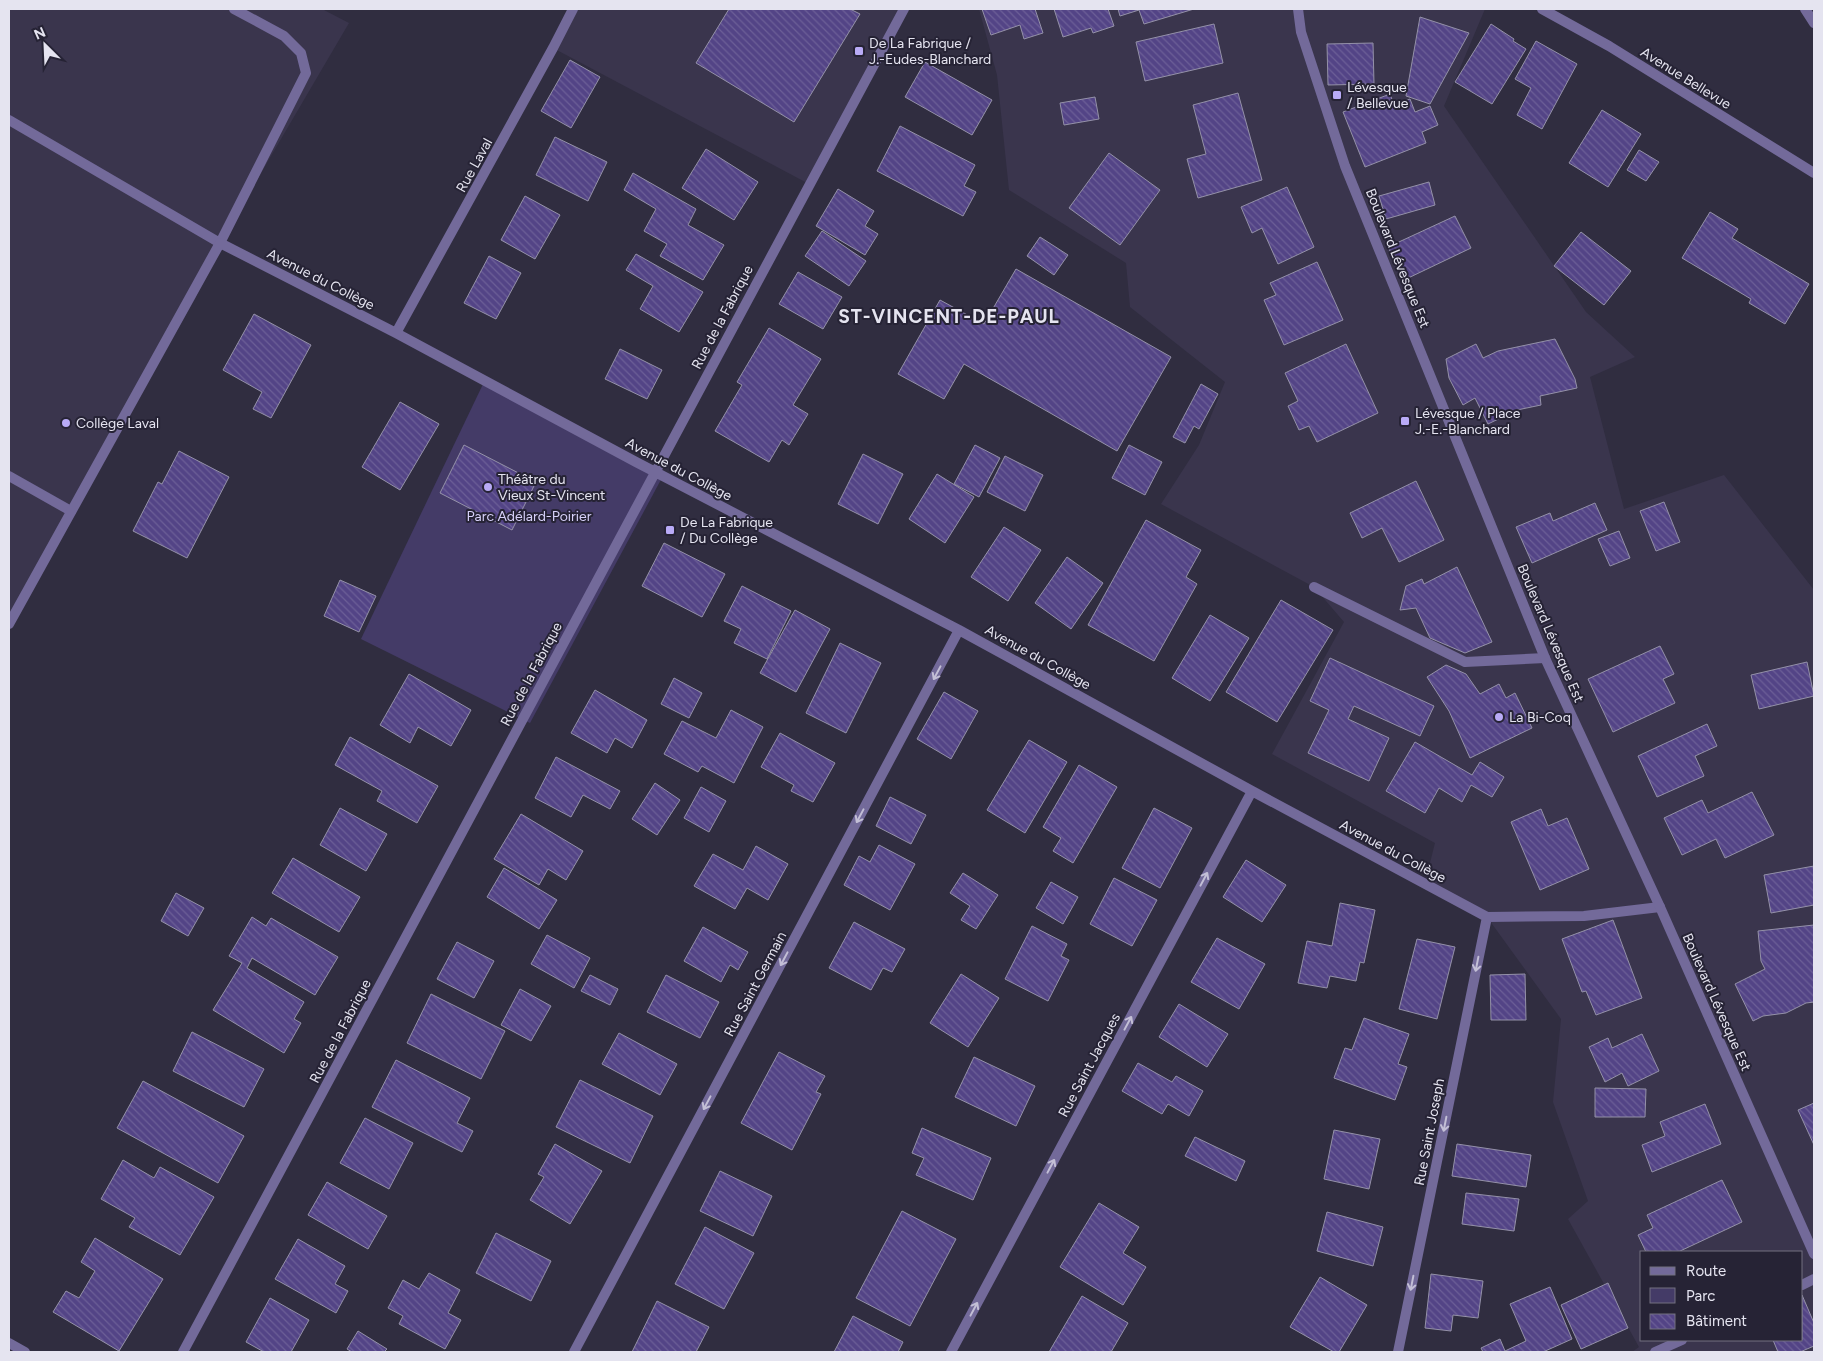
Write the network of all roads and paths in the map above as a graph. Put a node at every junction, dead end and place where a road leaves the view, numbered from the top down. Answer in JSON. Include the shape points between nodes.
{"nodes":[{"id":1,"x":234,"y":9,"type":"edge"},
{"id":2,"x":573,"y":9,"type":"edge"},
{"id":3,"x":904,"y":9,"type":"edge"},
{"id":4,"x":1298,"y":9,"type":"edge"},
{"id":5,"x":1542,"y":9,"type":"edge"},
{"id":6,"x":1805,"y":9,"type":"edge"},
{"id":7,"x":1814,"y":23,"type":"edge"},
{"id":8,"x":9,"y":120,"type":"edge"},
{"id":9,"x":1814,"y":173,"type":"edge"},
{"id":10,"x":220,"y":243,"type":"junction"},
{"id":11,"x":396,"y":334,"type":"junction"},
{"id":12,"x":655,"y":472,"type":"junction"},
{"id":13,"x":9,"y":476,"type":"edge"},
{"id":14,"x":71,"y":510,"type":"junction"},
{"id":15,"x":1314,"y":587,"type":"dead end"},
{"id":16,"x":9,"y":624,"type":"edge"},
{"id":17,"x":960,"y":630,"type":"junction"},
{"id":18,"x":1546,"y":658,"type":"junction"},
{"id":19,"x":1252,"y":791,"type":"junction"},
{"id":20,"x":1660,"y":907,"type":"junction"},
{"id":21,"x":1487,"y":917,"type":"junction"},
{"id":22,"x":1814,"y":1254,"type":"edge"},
{"id":23,"x":1680,"y":1341,"type":"edge"},
{"id":24,"x":9,"y":1343,"type":"edge"},
{"id":25,"x":25,"y":1352,"type":"edge"},
{"id":26,"x":183,"y":1352,"type":"edge"},
{"id":27,"x":574,"y":1352,"type":"edge"},
{"id":28,"x":951,"y":1352,"type":"edge"},
{"id":29,"x":1398,"y":1352,"type":"edge"},
{"id":30,"x":1655,"y":1352,"type":"edge"}],
"edges":[{"from":1,"to":10,"type":"street","via":[[284,36],[301,53],[306,73]]},
{"from":2,"to":11,"type":"street","name":"Rue Laval"},
{"from":3,"to":12,"type":"street","name":"Rue de la Fabrique"},
{"from":4,"to":18,"type":"street","name":"Boulevard Lévesque Est","via":[[1301,32],[1345,166]]},
{"from":5,"to":9,"type":"street","name":"Avenue Bellevue","via":[[1609,46]]},
{"from":6,"to":7,"type":"street"},
{"from":8,"to":10,"type":"street","name":"Avenue du Collège"},
{"from":10,"to":11,"type":"street","name":"Avenue du Collège"},
{"from":10,"to":14,"type":"street"},
{"from":11,"to":12,"type":"street","name":"Avenue du Collège"},
{"from":12,"to":17,"type":"street","name":"Avenue du Collège"},
{"from":12,"to":26,"type":"street","name":"Rue de la Fabrique"},
{"from":13,"to":14,"type":"street"},
{"from":14,"to":16,"type":"street"},
{"from":15,"to":18,"type":"street","via":[[1465,662]]},
{"from":17,"to":19,"type":"street","name":"Avenue du Collège"},
{"from":17,"to":27,"type":"street","name":"Rue Saint Germain","one_way":true},
{"from":18,"to":20,"type":"street","name":"Boulevard Lévesque Est"},
{"from":19,"to":21,"type":"street","name":"Avenue du Collège"},
{"from":28,"to":19,"type":"street","name":"Rue Saint Jacques","one_way":true},
{"from":20,"to":21,"type":"street","name":"Avenue du Collège","via":[[1584,916]]},
{"from":20,"to":22,"type":"street","name":"Boulevard Lévesque Est"},
{"from":21,"to":29,"type":"street","name":"Rue Saint Joseph","one_way":true},
{"from":23,"to":30,"type":"street"},
{"from":24,"to":25,"type":"street"}]}
